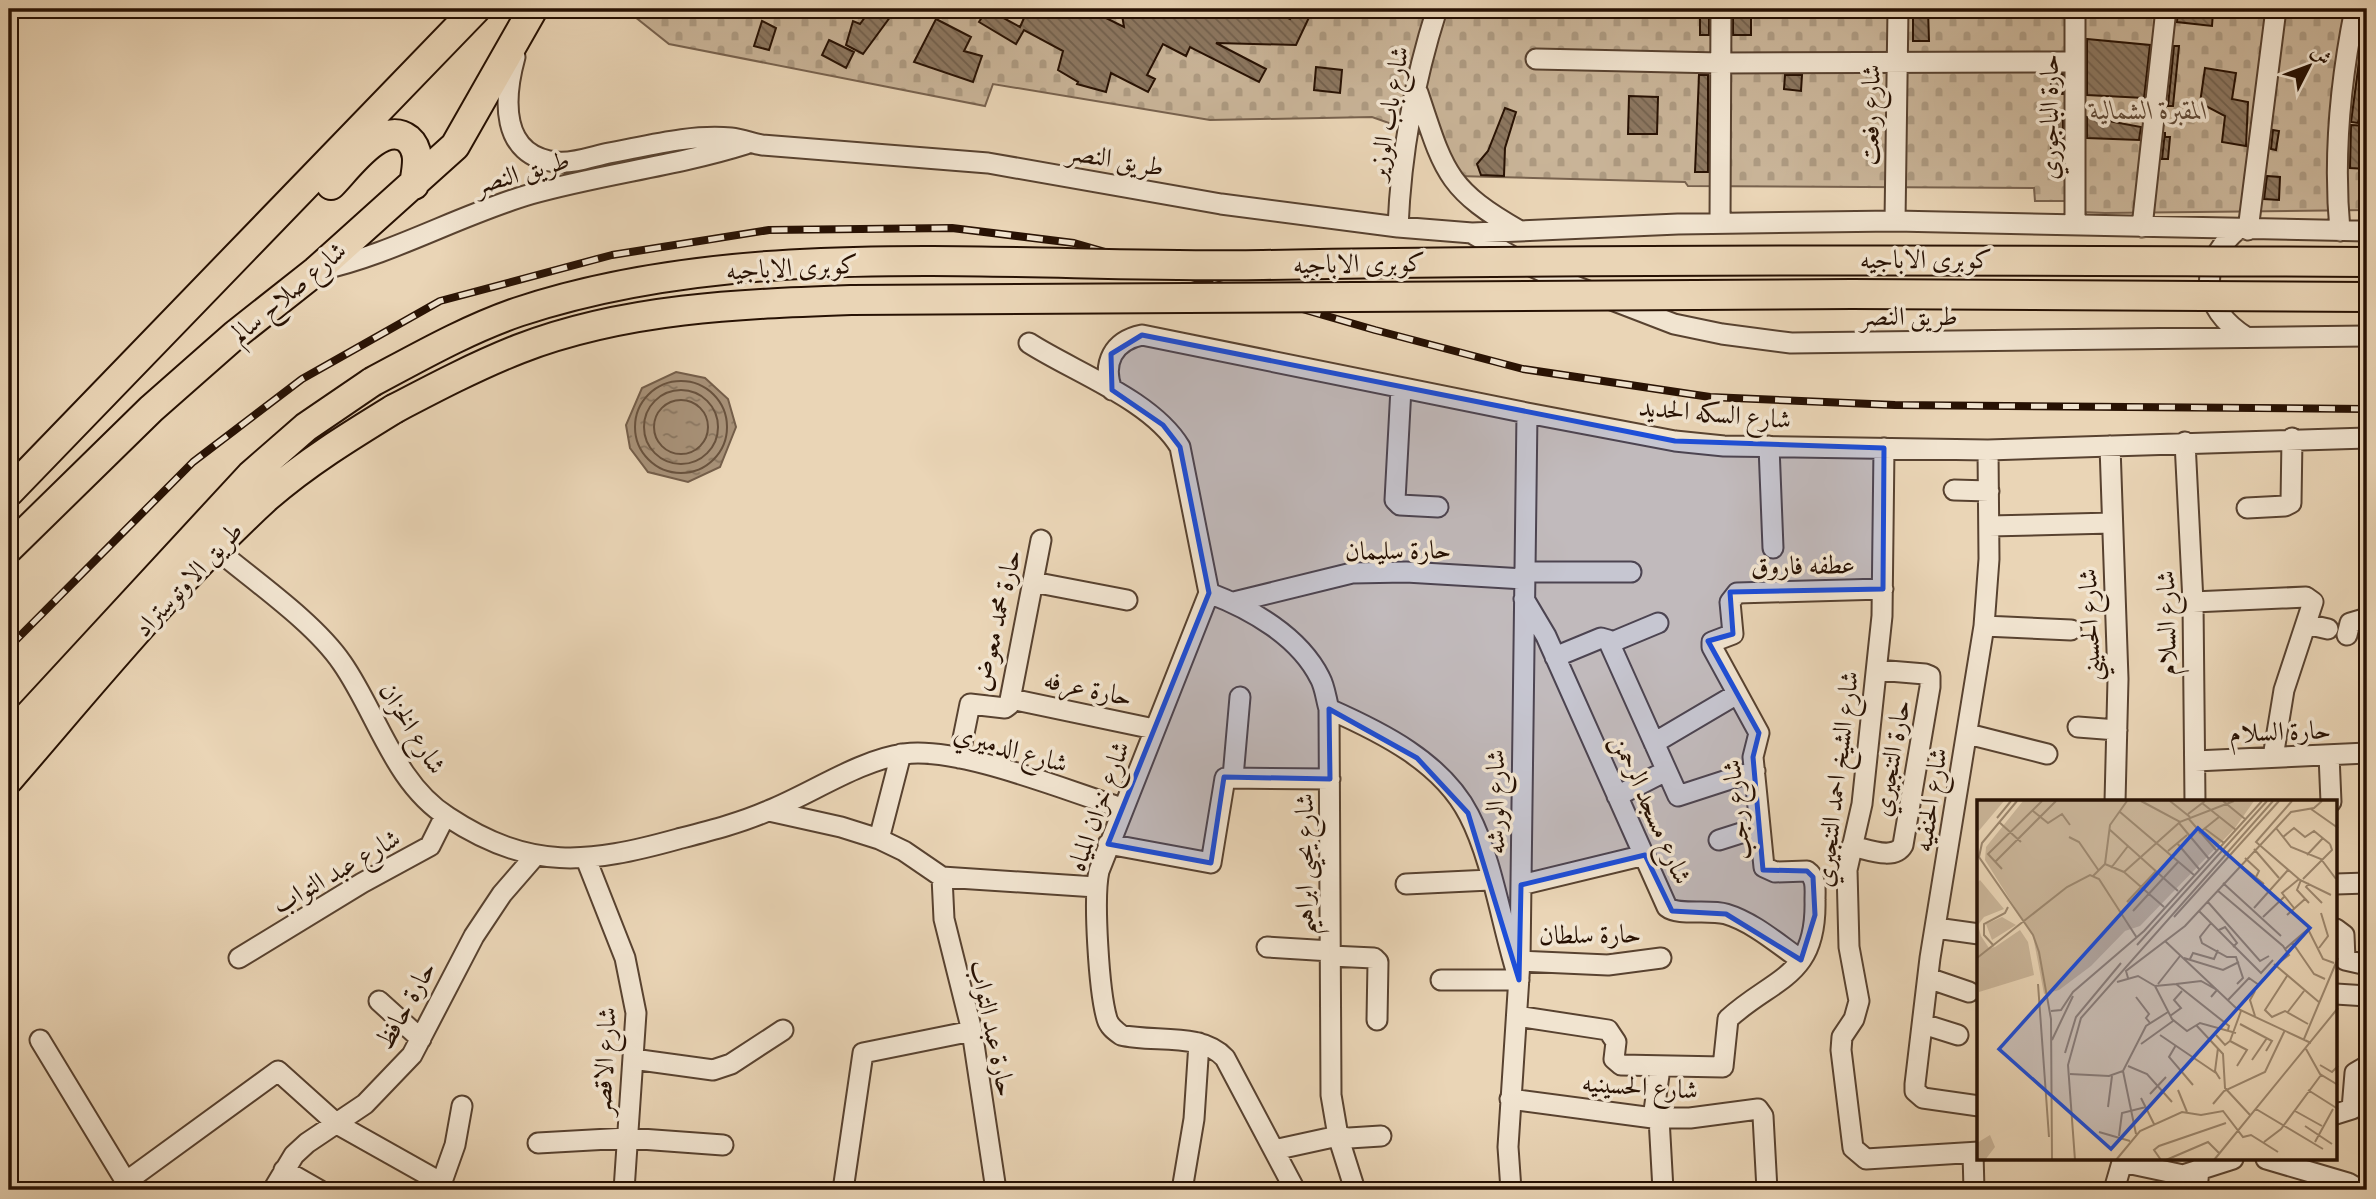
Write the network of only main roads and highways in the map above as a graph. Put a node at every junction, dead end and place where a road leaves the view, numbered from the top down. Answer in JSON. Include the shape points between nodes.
{"nodes":[{"id":1,"x":475,"y":9,"type":"edge"},
{"id":2,"x":532,"y":9,"type":"edge"},
{"id":3,"x":414,"y":185,"type":"junction"},
{"id":4,"x":269,"y":221,"type":"junction"},
{"id":5,"x":2367,"y":262,"type":"edge"},
{"id":6,"x":2367,"y":297,"type":"edge"},
{"id":7,"x":372,"y":382,"type":"joint"},
{"id":8,"x":394,"y":409,"type":"joint"},
{"id":9,"x":9,"y":492,"type":"edge"},
{"id":10,"x":9,"y":548,"type":"edge"},
{"id":11,"x":9,"y":737,"type":"edge"},
{"id":12,"x":9,"y":779,"type":"edge"}],
"edges":[{"from":1,"to":4,"type":"highway"},
{"from":2,"to":3,"type":"highway","name":"شارع صلاح سالم","via":[[455,146]]},
{"from":3,"to":4,"type":"highway","via":[[416,152],[400,134],[388,133],[306,205]]},
{"from":3,"to":10,"type":"highway","name":"شارع صلاح سالم","via":[[151,409]]},
{"from":4,"to":9,"type":"highway"},
{"from":5,"to":7,"type":"highway","name":"كوبرى الاباجيه","bridge":true,"via":[[1857,259],[785,265],[604,288],[519,312],[466,332]]},
{"from":6,"to":8,"type":"highway","name":"كوبرى الاباجيه","bridge":true,"via":[[1852,294],[760,303],[619,321],[565,334],[519,349]]},
{"from":7,"to":11,"type":"highway","name":"طريق الاوتوستراد","via":[[306,427],[251,475]]},
{"from":8,"to":12,"type":"highway","name":"طريق الاوتوستراد","via":[[324,452],[269,496],[169,596]]}]}
